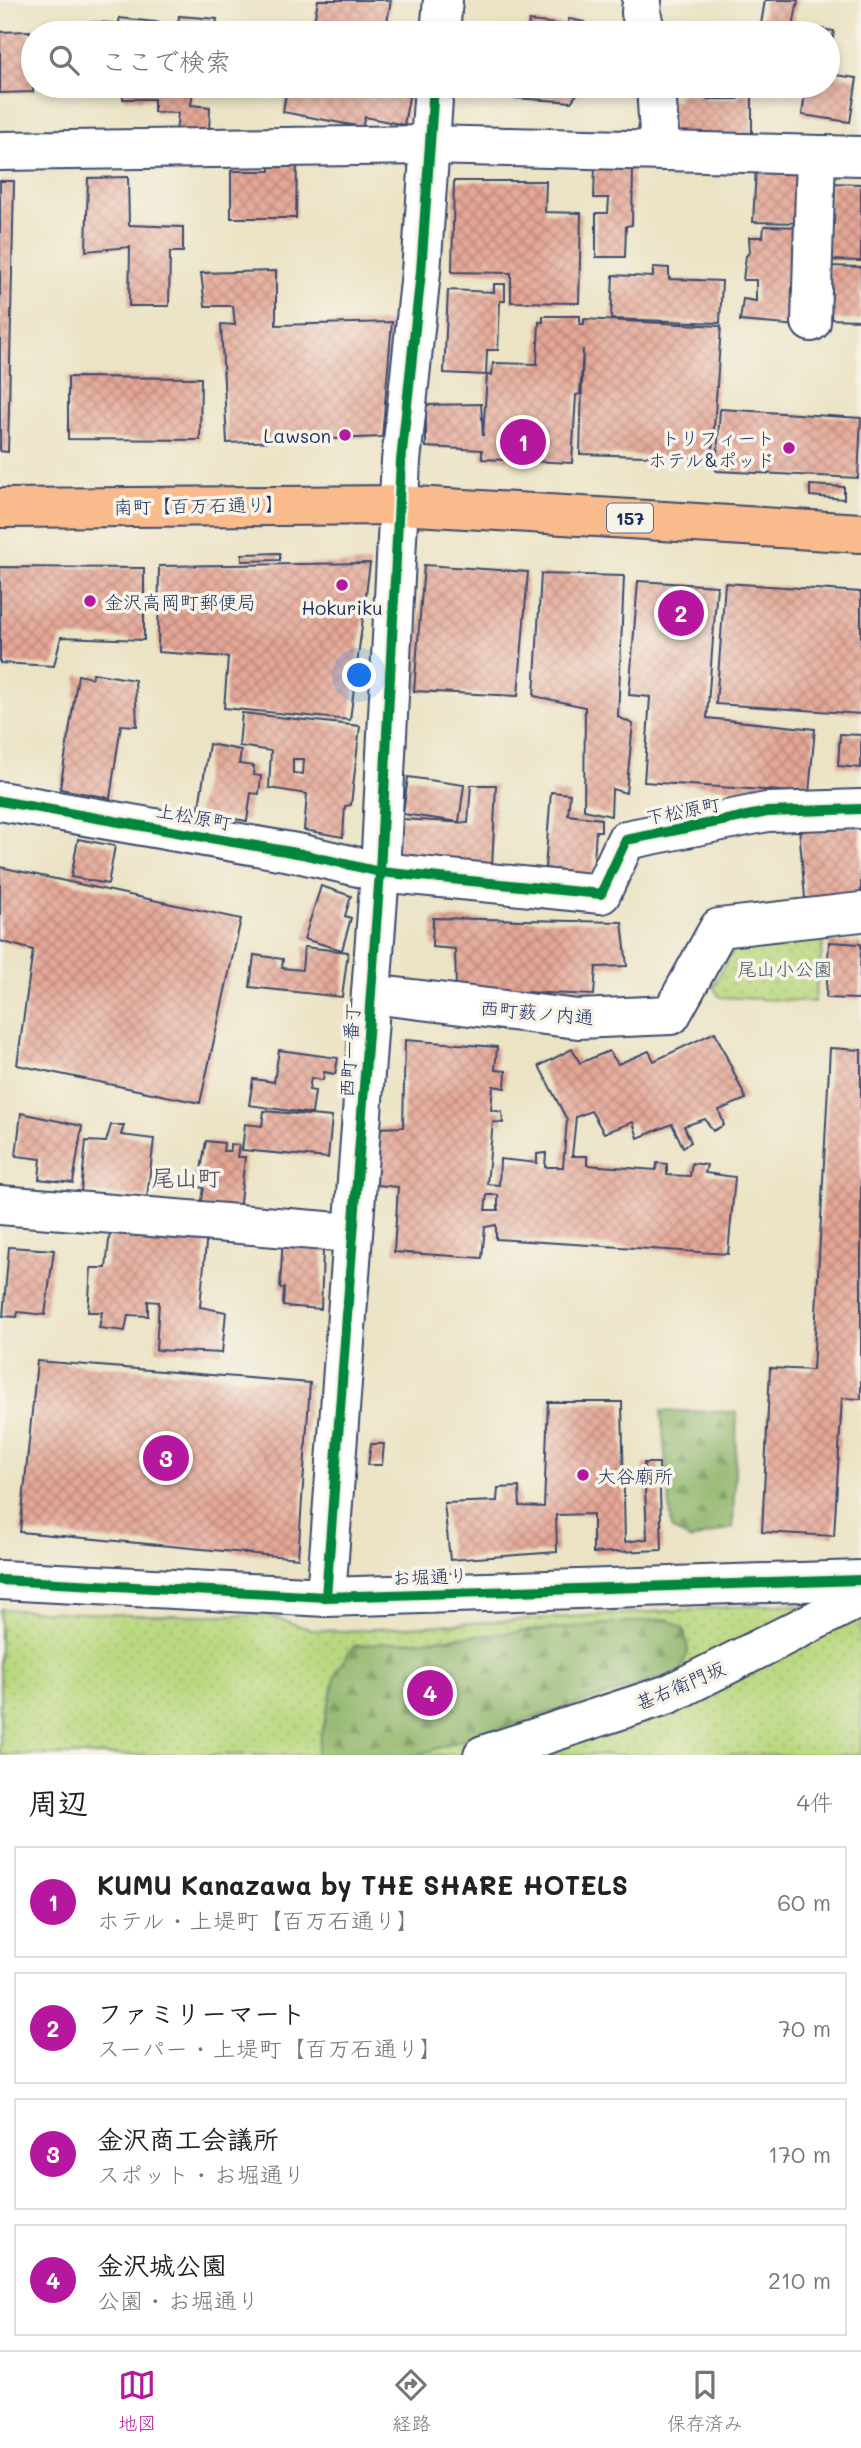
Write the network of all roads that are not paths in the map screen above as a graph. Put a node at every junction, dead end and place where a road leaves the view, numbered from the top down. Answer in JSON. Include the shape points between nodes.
{"nodes":[{"id":1,"x":443,"y":0,"type":"edge"},
{"id":2,"x":642,"y":0,"type":"edge"},
{"id":3,"x":441,"y":21,"type":"edge"},
{"id":4,"x":643,"y":21,"type":"edge"},
{"id":5,"x":433,"y":98,"type":"edge"},
{"id":6,"x":657,"y":98,"type":"edge"},
{"id":7,"x":428,"y":145,"type":"junction"},
{"id":8,"x":660,"y":149,"type":"junction"},
{"id":9,"x":0,"y":151,"type":"edge"},
{"id":10,"x":816,"y":156,"type":"junction"},
{"id":11,"x":861,"y":156,"type":"edge"},
{"id":12,"x":811,"y":322,"type":"dead end"},
{"id":13,"x":399,"y":505,"type":"junction"},
{"id":14,"x":0,"y":508,"type":"edge"},
{"id":15,"x":861,"y":533,"type":"edge"},
{"id":16,"x":0,"y":801,"type":"edge"},
{"id":17,"x":861,"y":809,"type":"edge"},
{"id":18,"x":380,"y":873,"type":"junction"},
{"id":19,"x":861,"y":912,"type":"edge"},
{"id":20,"x":371,"y":994,"type":"junction"},
{"id":21,"x":0,"y":1205,"type":"edge"},
{"id":22,"x":352,"y":1233,"type":"junction"},
{"id":23,"x":0,"y":1580,"type":"edge"},
{"id":24,"x":861,"y":1580,"type":"edge"},
{"id":25,"x":861,"y":1588,"type":"edge"},
{"id":26,"x":326,"y":1597,"type":"junction"},
{"id":27,"x":484,"y":1755,"type":"edge"}],
"edges":[{"from":1,"to":3,"type":"street"},
{"from":2,"to":4,"type":"street"},
{"from":5,"to":7,"type":"street","name":"西町一番丁"},
{"from":6,"to":8,"type":"street"},
{"from":7,"to":8,"type":"street"},
{"from":7,"to":9,"type":"street"},
{"from":7,"to":13,"type":"street","name":"西町一番丁"},
{"from":8,"to":10,"type":"street"},
{"from":10,"to":11,"type":"street"},
{"from":10,"to":12,"type":"street"},
{"from":13,"to":14,"type":"highway","name":"南町【百万石通り】","number":"157"},
{"from":13,"to":15,"type":"highway","number":"157"},
{"from":13,"to":18,"type":"street","name":"西町一番丁"},
{"from":16,"to":18,"type":"street","name":"上松原町","via":[[302,854]]},
{"from":17,"to":18,"type":"street","name":"下松原町","via":[[767,813],[626,840],[601,894]]},
{"from":18,"to":20,"type":"street","name":"西町一番丁"},
{"from":19,"to":20,"type":"street","name":"西町薮ノ内通","via":[[719,928],[671,1015],[578,1019]]},
{"from":20,"to":22,"type":"street","name":"西町一番丁"},
{"from":21,"to":22,"type":"street"},
{"from":22,"to":26,"type":"street","name":"西町一番丁"},
{"from":23,"to":26,"type":"street","name":"お堀通り"},
{"from":24,"to":26,"type":"street","name":"お堀通り"},
{"from":25,"to":27,"type":"street","name":"甚右衛門坂","via":[[854,1601],[669,1695]]}]}
